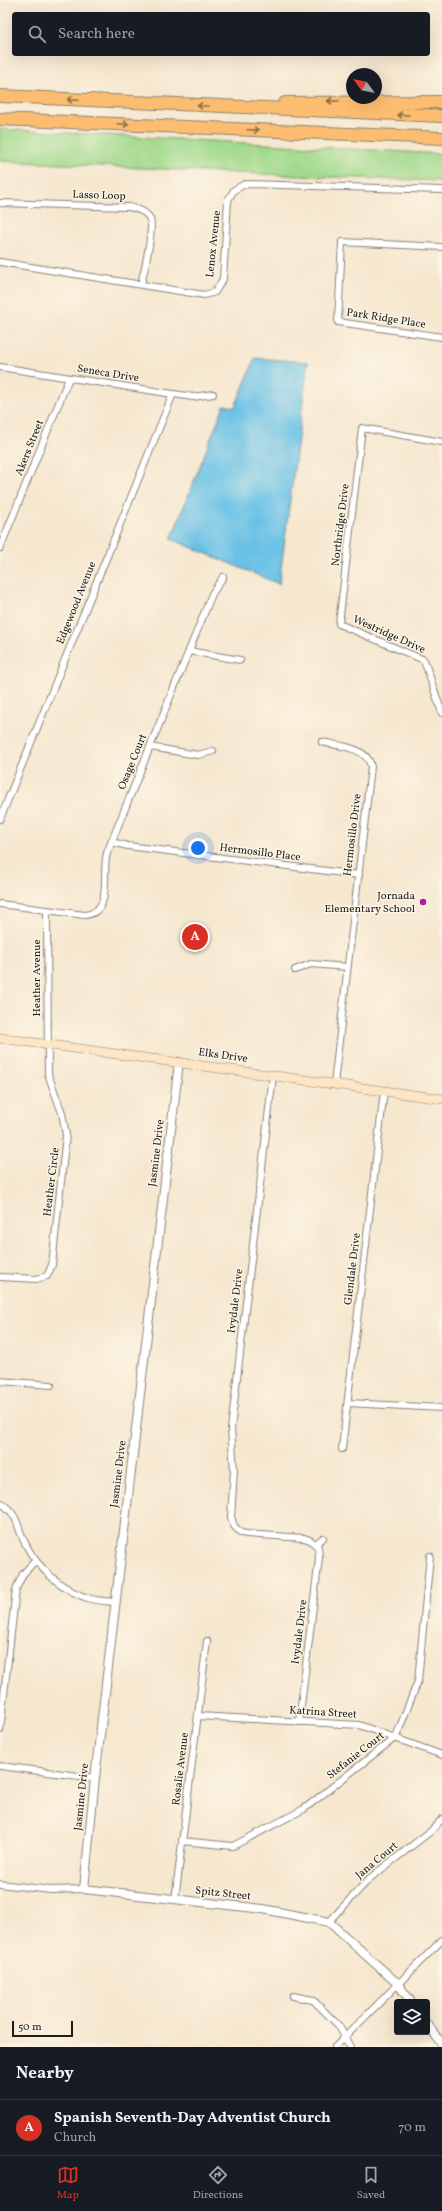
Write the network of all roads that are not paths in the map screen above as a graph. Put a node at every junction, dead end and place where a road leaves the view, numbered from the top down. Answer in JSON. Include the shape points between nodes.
{"nodes":[{"id":1,"x":0,"y":96,"type":"edge"},
{"id":2,"x":442,"y":98,"type":"edge"},
{"id":3,"x":428,"y":101,"type":"junction"},
{"id":4,"x":442,"y":102,"type":"edge"},
{"id":5,"x":225,"y":107,"type":"junction"},
{"id":6,"x":442,"y":116,"type":"edge"},
{"id":7,"x":0,"y":119,"type":"edge"},
{"id":8,"x":383,"y":134,"type":"junction"},
{"id":9,"x":442,"y":138,"type":"edge"},
{"id":10,"x":442,"y":142,"type":"edge"},
{"id":11,"x":442,"y":190,"type":"edge"},
{"id":12,"x":0,"y":203,"type":"edge"},
{"id":13,"x":442,"y":247,"type":"edge"},
{"id":14,"x":0,"y":262,"type":"edge"},
{"id":15,"x":142,"y":284,"type":"junction"},
{"id":16,"x":442,"y":337,"type":"edge"},
{"id":17,"x":0,"y":367,"type":"edge"},
{"id":18,"x":69,"y":378,"type":"junction"},
{"id":19,"x":173,"y":394,"type":"junction"},
{"id":20,"x":213,"y":394,"type":"dead end"},
{"id":21,"x":442,"y":442,"type":"edge"},
{"id":22,"x":0,"y":548,"type":"edge"},
{"id":23,"x":223,"y":577,"type":"dead end"},
{"id":24,"x":339,"y":624,"type":"joint"},
{"id":25,"x":189,"y":650,"type":"junction"},
{"id":26,"x":240,"y":660,"type":"dead end"},
{"id":27,"x":442,"y":713,"type":"edge"},
{"id":28,"x":322,"y":742,"type":"dead end"},
{"id":29,"x":150,"y":747,"type":"junction"},
{"id":30,"x":213,"y":751,"type":"dead end"},
{"id":31,"x":0,"y":819,"type":"edge"},
{"id":32,"x":111,"y":842,"type":"junction"},
{"id":33,"x":359,"y":875,"type":"junction"},
{"id":34,"x":0,"y":904,"type":"edge"},
{"id":35,"x":47,"y":910,"type":"junction"},
{"id":36,"x":347,"y":967,"type":"junction"},
{"id":37,"x":295,"y":970,"type":"dead end"},
{"id":38,"x":0,"y":1038,"type":"edge"},
{"id":39,"x":48,"y":1045,"type":"junction"},
{"id":40,"x":179,"y":1062,"type":"junction"},
{"id":41,"x":273,"y":1075,"type":"junction"},
{"id":42,"x":334,"y":1084,"type":"junction"},
{"id":43,"x":384,"y":1091,"type":"junction"},
{"id":44,"x":442,"y":1099,"type":"edge"},
{"id":45,"x":0,"y":1277,"type":"edge"},
{"id":46,"x":0,"y":1381,"type":"edge"},
{"id":47,"x":51,"y":1385,"type":"dead end"},
{"id":48,"x":348,"y":1403,"type":"junction"},
{"id":49,"x":442,"y":1408,"type":"edge"},
{"id":50,"x":342,"y":1449,"type":"dead end"},
{"id":51,"x":0,"y":1502,"type":"edge"},
{"id":52,"x":236,"y":1529,"type":"junction"},
{"id":53,"x":230,"y":1534,"type":"dead end"},
{"id":54,"x":322,"y":1538,"type":"dead end"},
{"id":55,"x":316,"y":1544,"type":"junction"},
{"id":56,"x":430,"y":1556,"type":"dead end"},
{"id":57,"x":35,"y":1561,"type":"junction"},
{"id":58,"x":115,"y":1602,"type":"junction"},
{"id":59,"x":208,"y":1641,"type":"dead end"},
{"id":60,"x":198,"y":1716,"type":"junction"},
{"id":61,"x":299,"y":1722,"type":"junction"},
{"id":62,"x":0,"y":1730,"type":"edge"},
{"id":63,"x":396,"y":1737,"type":"junction"},
{"id":64,"x":442,"y":1755,"type":"edge"},
{"id":65,"x":0,"y":1766,"type":"edge"},
{"id":66,"x":95,"y":1778,"type":"junction"},
{"id":67,"x":442,"y":1819,"type":"edge"},
{"id":68,"x":182,"y":1841,"type":"junction"},
{"id":69,"x":0,"y":1884,"type":"edge"},
{"id":70,"x":84,"y":1889,"type":"junction"},
{"id":71,"x":175,"y":1900,"type":"junction"},
{"id":72,"x":329,"y":1922,"type":"junction"},
{"id":73,"x":442,"y":1940,"type":"edge"},
{"id":74,"x":398,"y":1984,"type":"junction"},
{"id":75,"x":293,"y":1996,"type":"dead end"},
{"id":76,"x":409,"y":1999,"type":"edge"},
{"id":77,"x":430,"y":2028,"type":"edge"},
{"id":78,"x":346,"y":2036,"type":"junction"},
{"id":79,"x":442,"y":2044,"type":"edge"},
{"id":80,"x":335,"y":2047,"type":"edge"},
{"id":81,"x":350,"y":2047,"type":"edge"}],
"edges":[{"from":5,"to":1,"type":"highway","one_way":true},
{"from":2,"to":3,"type":"highway"},
{"from":3,"to":4,"type":"highway"},
{"from":3,"to":5,"type":"highway","one_way":true,"via":[[302,102]]},
{"from":6,"to":5,"type":"highway","one_way":true},
{"from":7,"to":8,"type":"highway","one_way":true},
{"from":8,"to":9,"type":"highway"},
{"from":8,"to":10,"type":"highway"},
{"from":11,"to":15,"type":"street","name":"Lenox Avenue","via":[[245,184],[234,190],[228,200],[223,279],[215,292],[204,295]]},
{"from":12,"to":15,"type":"street","name":"Lasso Loop","via":[[129,207],[144,211],[150,220],[150,234]]},
{"from":13,"to":16,"type":"street","name":"Park Ridge Place","via":[[342,242],[338,322]]},
{"from":14,"to":15,"type":"street","name":"Lenox Avenue"},
{"from":17,"to":18,"type":"street","name":"Seneca Drive"},
{"from":18,"to":19,"type":"street","name":"Seneca Drive"},
{"from":18,"to":22,"type":"street","name":"Akers Street"},
{"from":19,"to":20,"type":"street","name":"Seneca Drive","via":[[199,397]]},
{"from":19,"to":31,"type":"street","name":"Edgewood Avenue"},
{"from":21,"to":24,"type":"street","name":"Northridge Drive","via":[[362,428]]},
{"from":23,"to":25,"type":"street","name":"Osage Court","via":[[212,594]]},
{"from":24,"to":27,"type":"street","name":"Westridge Drive","via":[[424,660]]},
{"from":25,"to":26,"type":"street"},
{"from":25,"to":29,"type":"street","name":"Osage Court"},
{"from":28,"to":33,"type":"street","name":"Hermosillo Drive","via":[[359,752],[371,763]]},
{"from":29,"to":30,"type":"street","via":[[198,755]]},
{"from":29,"to":32,"type":"street","name":"Osage Court"},
{"from":32,"to":33,"type":"street","name":"Hermosillo Place"},
{"from":32,"to":35,"type":"street","name":"Osage Court","via":[[104,864],[104,898],[98,910],[85,915]]},
{"from":33,"to":36,"type":"street","name":"Hermosillo Drive"},
{"from":34,"to":35,"type":"street","name":"Osage Court"},
{"from":35,"to":39,"type":"street","name":"Heather Avenue"},
{"from":36,"to":37,"type":"street","via":[[311,964]]},
{"from":36,"to":42,"type":"street","name":"Hermosillo Drive"},
{"from":38,"to":39,"type":"main road","name":"Elks Drive"},
{"from":39,"to":40,"type":"main road","name":"Elks Drive"},
{"from":39,"to":45,"type":"street","name":"Heather Circle","via":[[49,1079],[62,1112],[66,1135],[52,1265],[47,1276],[40,1278]]},
{"from":40,"to":41,"type":"main road","name":"Elks Drive"},
{"from":40,"to":58,"type":"street","name":"Jasmine Drive"},
{"from":41,"to":42,"type":"main road","name":"Elks Drive"},
{"from":41,"to":52,"type":"street","name":"Ivydale Drive","via":[[231,1429],[234,1470],[231,1517]]},
{"from":42,"to":43,"type":"main road","name":"Elks Drive"},
{"from":43,"to":44,"type":"main road","name":"Elks Drive"},
{"from":43,"to":48,"type":"street","name":"Glendale Drive"},
{"from":46,"to":47,"type":"street"},
{"from":48,"to":49,"type":"street"},
{"from":48,"to":50,"type":"street","name":"Glendale Drive"},
{"from":51,"to":57,"type":"street","via":[[13,1512]]},
{"from":52,"to":53,"type":"street"},
{"from":52,"to":55,"type":"street","via":[[247,1534],[304,1538]]},
{"from":54,"to":55,"type":"street"},
{"from":55,"to":61,"type":"street","name":"Ivydale Drive","via":[[319,1558]]},
{"from":56,"to":63,"type":"street","name":"Stefanie Court","via":[[418,1681]]},
{"from":57,"to":58,"type":"street","via":[[66,1588],[91,1599]]},
{"from":57,"to":62,"type":"street","via":[[23,1574],[16,1589]]},
{"from":58,"to":66,"type":"street","name":"Jasmine Drive"},
{"from":59,"to":60,"type":"street","name":"Rosalie Avenue"},
{"from":60,"to":61,"type":"street","name":"Katrina Street"},
{"from":60,"to":68,"type":"street","name":"Rosalie Avenue"},
{"from":61,"to":63,"type":"street","name":"Katrina Street","via":[[359,1725]]},
{"from":63,"to":64,"type":"street","name":"Katrina Street"},
{"from":63,"to":68,"type":"street","name":"Stefanie Court","via":[[304,1809],[233,1846]]},
{"from":65,"to":66,"type":"street"},
{"from":66,"to":70,"type":"street","name":"Jasmine Drive"},
{"from":67,"to":72,"type":"street","name":"Jana Court","via":[[431,1831],[370,1878]]},
{"from":68,"to":71,"type":"street","name":"Rosalie Avenue"},
{"from":69,"to":70,"type":"street","name":"Spitz Street","via":[[51,1890]]},
{"from":70,"to":71,"type":"street","name":"Spitz Street"},
{"from":71,"to":72,"type":"street","name":"Spitz Street","via":[[263,1909]]},
{"from":72,"to":74,"type":"street"},
{"from":73,"to":74,"type":"street"},
{"from":74,"to":76,"type":"street"},
{"from":74,"to":78,"type":"street"},
{"from":75,"to":78,"type":"street","via":[[313,2000]]},
{"from":77,"to":79,"type":"street"},
{"from":78,"to":80,"type":"street"},
{"from":78,"to":81,"type":"street"}]}
